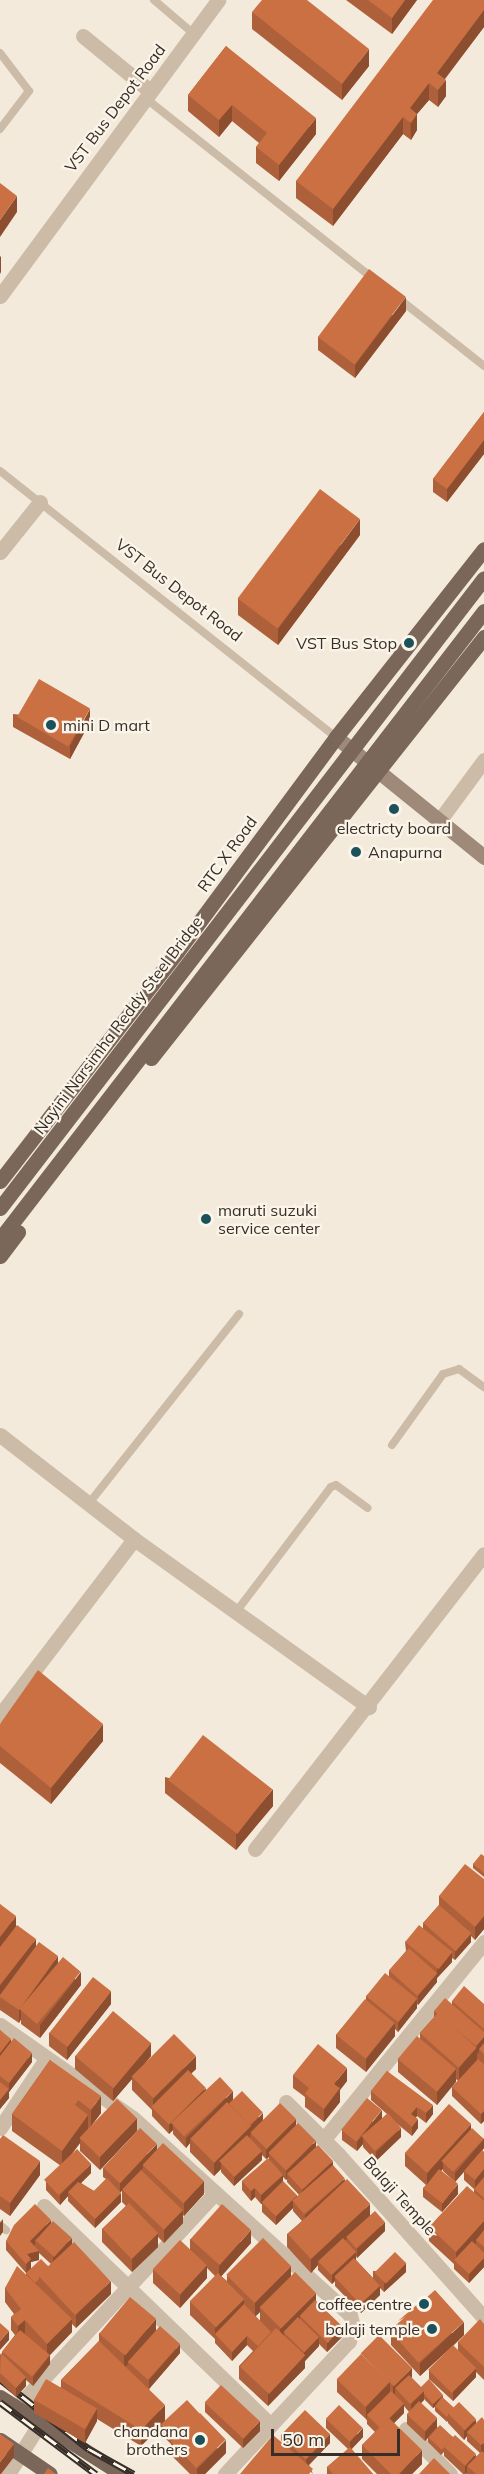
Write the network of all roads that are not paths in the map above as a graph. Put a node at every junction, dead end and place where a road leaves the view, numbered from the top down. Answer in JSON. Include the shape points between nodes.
{"nodes":[{"id":1,"x":154,"y":0,"type":"edge"},
{"id":2,"x":218,"y":0,"type":"edge"},
{"id":3,"x":194,"y":34,"type":"junction"},
{"id":4,"x":83,"y":36,"type":"dead end"},
{"id":5,"x":0,"y":52,"type":"edge"},
{"id":6,"x":147,"y":94,"type":"junction"},
{"id":7,"x":0,"y":129,"type":"edge"},
{"id":8,"x":382,"y":285,"type":"edge"},
{"id":9,"x":391,"y":293,"type":"edge"},
{"id":10,"x":0,"y":296,"type":"edge"},
{"id":11,"x":484,"y":366,"type":"edge"},
{"id":12,"x":0,"y":471,"type":"edge"},
{"id":13,"x":39,"y":502,"type":"junction"},
{"id":14,"x":484,"y":549,"type":"edge"},
{"id":15,"x":0,"y":552,"type":"edge"},
{"id":16,"x":484,"y":578,"type":"edge"},
{"id":17,"x":484,"y":611,"type":"edge"},
{"id":18,"x":484,"y":637,"type":"edge"},
{"id":19,"x":336,"y":737,"type":"junction"},
{"id":20,"x":484,"y":760,"type":"edge"},
{"id":21,"x":377,"y":772,"type":"junction"},
{"id":22,"x":439,"y":821,"type":"junction"},
{"id":23,"x":484,"y":857,"type":"edge"},
{"id":24,"x":0,"y":1181,"type":"edge"},
{"id":25,"x":0,"y":1208,"type":"edge"},
{"id":26,"x":0,"y":1239,"type":"edge"},
{"id":27,"x":0,"y":1256,"type":"edge"},
{"id":28,"x":239,"y":1314,"type":"dead end"},
{"id":29,"x":484,"y":1387,"type":"edge"},
{"id":30,"x":0,"y":1436,"type":"edge"},
{"id":31,"x":392,"y":1445,"type":"dead end"},
{"id":32,"x":90,"y":1502,"type":"junction"},
{"id":33,"x":368,"y":1508,"type":"dead end"},
{"id":34,"x":134,"y":1539,"type":"junction"},
{"id":35,"x":484,"y":1554,"type":"edge"},
{"id":36,"x":236,"y":1612,"type":"junction"},
{"id":37,"x":369,"y":1707,"type":"junction"},
{"id":38,"x":0,"y":1715,"type":"edge"},
{"id":39,"x":255,"y":1849,"type":"dead end"},
{"id":40,"x":484,"y":1942,"type":"edge"},
{"id":41,"x":0,"y":2025,"type":"edge"},
{"id":42,"x":46,"y":2059,"type":"junction"},
{"id":43,"x":286,"y":2102,"type":"dead end"},
{"id":44,"x":0,"y":2128,"type":"edge"},
{"id":45,"x":324,"y":2139,"type":"junction"},
{"id":46,"x":215,"y":2193,"type":"junction"},
{"id":47,"x":44,"y":2206,"type":"dead end"},
{"id":48,"x":131,"y":2288,"type":"junction"},
{"id":49,"x":484,"y":2318,"type":"edge"},
{"id":50,"x":0,"y":2397,"type":"edge"},
{"id":51,"x":16,"y":2408,"type":"junction"},
{"id":52,"x":40,"y":2423,"type":"junction"},
{"id":53,"x":271,"y":2425,"type":"junction"},
{"id":54,"x":406,"y":2429,"type":"dead end"},
{"id":55,"x":0,"y":2440,"type":"edge"},
{"id":56,"x":21,"y":2454,"type":"junction"},
{"id":57,"x":8,"y":2474,"type":"edge"},
{"id":58,"x":50,"y":2474,"type":"edge"},
{"id":59,"x":122,"y":2474,"type":"edge"},
{"id":60,"x":225,"y":2474,"type":"edge"},
{"id":61,"x":450,"y":2474,"type":"edge"}],
"edges":[{"from":1,"to":3,"type":"lane"},
{"from":2,"to":3,"type":"street","name":"VST Bus Depot Road"},
{"from":3,"to":6,"type":"street","name":"VST Bus Depot Road"},
{"from":4,"to":6,"type":"street"},
{"from":5,"to":7,"type":"lane","via":[[29,91]]},
{"from":6,"to":8,"type":"lane"},
{"from":6,"to":10,"type":"street","name":"VST Bus Depot Road"},
{"from":9,"to":11,"type":"lane"},
{"from":12,"to":13,"type":"lane","name":"VST Bus Depot Road"},
{"from":13,"to":15,"type":"street"},
{"from":13,"to":19,"type":"lane","name":"VST Bus Depot Road"},
{"from":14,"to":19,"type":"main road","name":"RTC X Road"},
{"from":16,"to":25,"type":"main road","name":"Nayini Narsimha Reddy Steel Bridge"},
{"from":17,"to":26,"type":"main road"},
{"from":18,"to":21,"type":"main road"},
{"from":19,"to":21,"type":"street"},
{"from":19,"to":24,"type":"main road","name":"RTC X Road"},
{"from":20,"to":22,"type":"street"},
{"from":21,"to":22,"type":"street"},
{"from":21,"to":27,"type":"main road"},
{"from":22,"to":23,"type":"street"},
{"from":28,"to":32,"type":"lane"},
{"from":29,"to":31,"type":"lane","via":[[459,1369],[443,1374]]},
{"from":30,"to":32,"type":"street"},
{"from":32,"to":34,"type":"street"},
{"from":33,"to":36,"type":"lane","via":[[336,1485],[331,1487]]},
{"from":34,"to":36,"type":"street"},
{"from":34,"to":38,"type":"street"},
{"from":35,"to":37,"type":"street"},
{"from":36,"to":37,"type":"street"},
{"from":37,"to":39,"type":"street"},
{"from":40,"to":45,"type":"street"},
{"from":41,"to":42,"type":"street"},
{"from":42,"to":44,"type":"street"},
{"from":42,"to":46,"type":"street","via":[[133,2118]]},
{"from":43,"to":45,"type":"street","name":"Balaji Temple"},
{"from":45,"to":49,"type":"street","name":"Balaji Temple"},
{"from":46,"to":48,"type":"street"},
{"from":46,"to":53,"type":"street","via":[[350,2315],[353,2327],[349,2341]]},
{"from":47,"to":48,"type":"street"},
{"from":48,"to":51,"type":"street"},
{"from":48,"to":53,"type":"street"},
{"from":50,"to":51,"type":"main road"},
{"from":51,"to":52,"type":"main road"},
{"from":52,"to":56,"type":"street"},
{"from":52,"to":59,"type":"main road"},
{"from":53,"to":60,"type":"street"},
{"from":54,"to":61,"type":"street"},
{"from":55,"to":56,"type":"main road"},
{"from":56,"to":57,"type":"street"},
{"from":56,"to":58,"type":"main road"}]}
